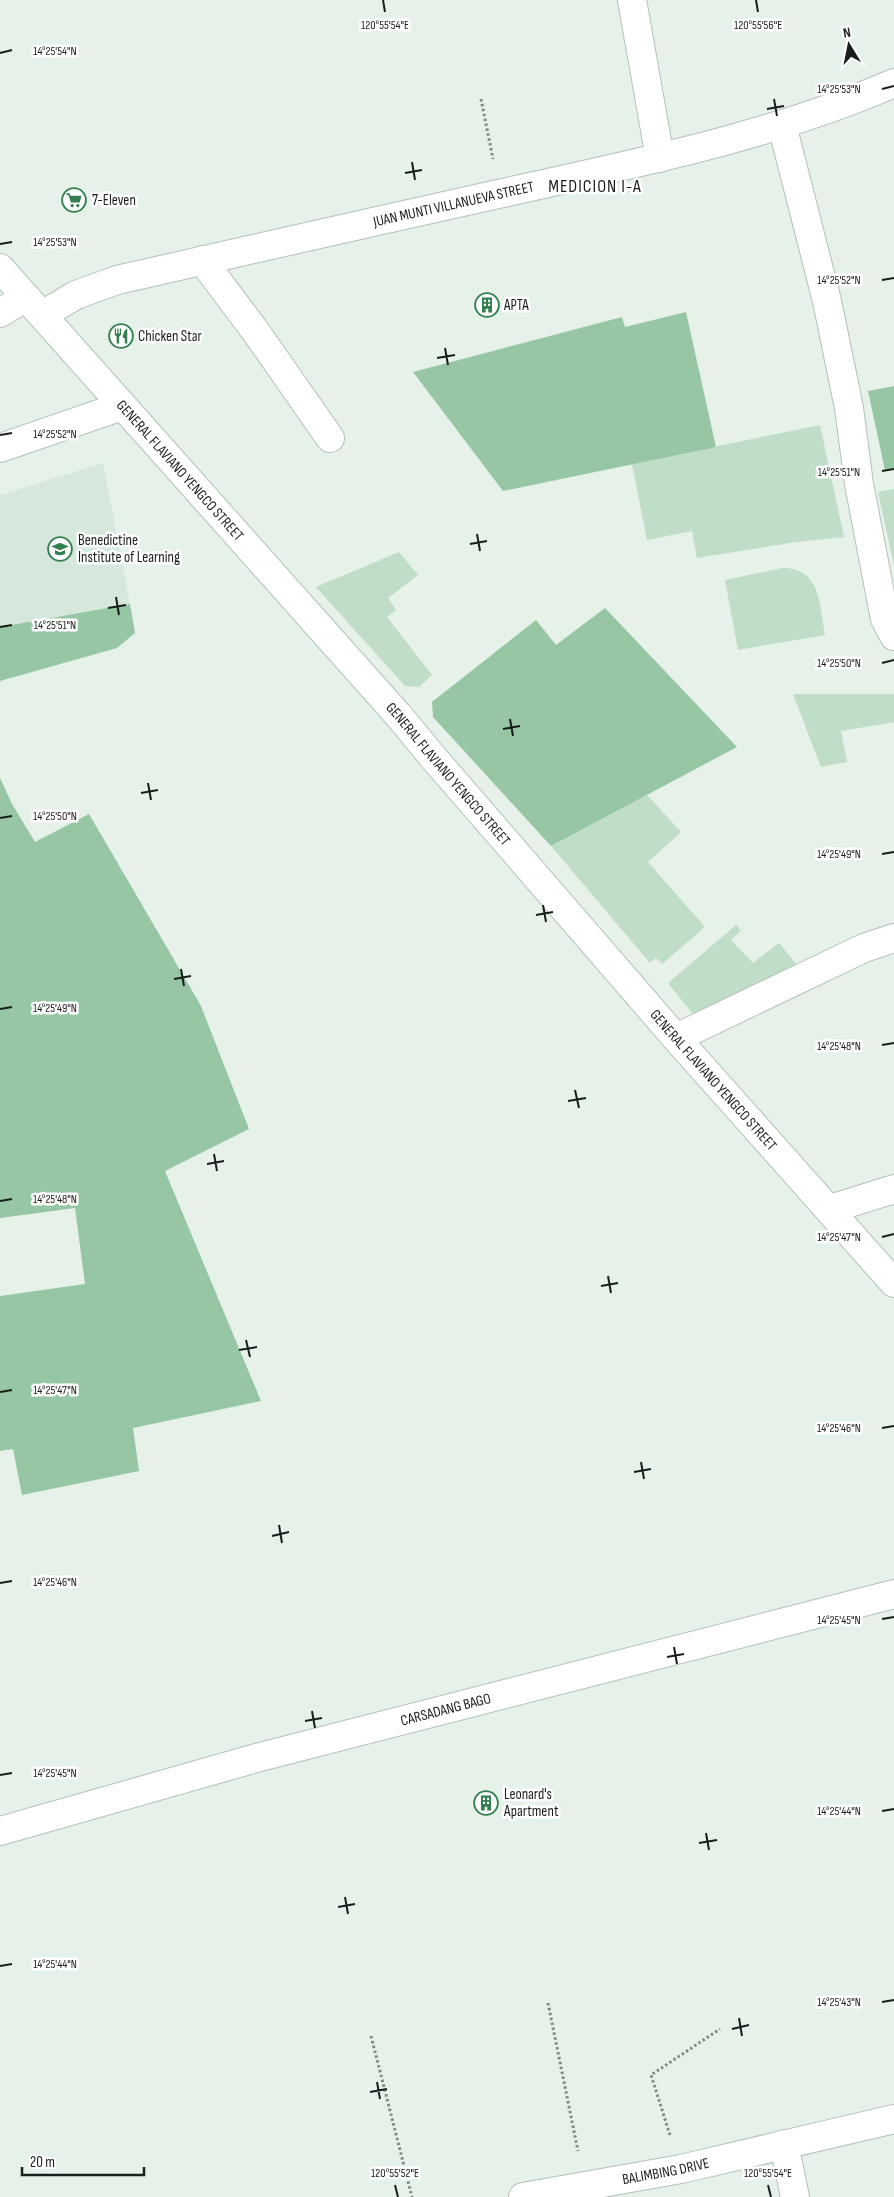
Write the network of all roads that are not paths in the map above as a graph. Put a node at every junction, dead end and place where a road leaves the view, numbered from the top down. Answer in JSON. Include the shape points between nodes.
{"nodes":[{"id":1,"x":632,"y":0,"type":"edge"},
{"id":2,"x":894,"y":83,"type":"edge"},
{"id":3,"x":782,"y":125,"type":"junction"},
{"id":4,"x":660,"y":158,"type":"junction"},
{"id":5,"x":202,"y":260,"type":"junction"},
{"id":6,"x":0,"y":268,"type":"edge"},
{"id":7,"x":34,"y":306,"type":"junction"},
{"id":8,"x":0,"y":313,"type":"edge"},
{"id":9,"x":122,"y":406,"type":"junction"},
{"id":10,"x":330,"y":438,"type":"dead end"},
{"id":11,"x":0,"y":448,"type":"edge"},
{"id":12,"x":894,"y":636,"type":"edge"},
{"id":13,"x":894,"y":938,"type":"edge"},
{"id":14,"x":676,"y":1038,"type":"junction"},
{"id":15,"x":894,"y":1189,"type":"edge"},
{"id":16,"x":830,"y":1209,"type":"junction"},
{"id":17,"x":894,"y":1283,"type":"edge"},
{"id":18,"x":894,"y":1594,"type":"edge"},
{"id":19,"x":0,"y":1831,"type":"edge"},
{"id":20,"x":894,"y":2119,"type":"edge"},
{"id":21,"x":784,"y":2144,"type":"junction"},
{"id":22,"x":523,"y":2197,"type":"edge"},
{"id":23,"x":795,"y":2197,"type":"edge"}],
"edges":[{"from":1,"to":4,"type":"street"},
{"from":2,"to":3,"type":"street","name":"JUAN MUNTI VILLANUEVA STREET","via":[[835,108]]},
{"from":3,"to":4,"type":"street","name":"JUAN MUNTI VILLANUEVA STREET"},
{"from":3,"to":12,"type":"street","via":[[827,301],[885,619]]},
{"from":4,"to":5,"type":"street","name":"JUAN MUNTI VILLANUEVA STREET"},
{"from":5,"to":7,"type":"street","name":"JUAN MUNTI VILLANUEVA STREET"},
{"from":5,"to":10,"type":"street"},
{"from":6,"to":7,"type":"street","name":"GENERAL FLAVIANO YENGCO STREET"},
{"from":7,"to":8,"type":"street","name":"JUAN MUNTI VILLANUEVA STREET"},
{"from":7,"to":9,"type":"street","name":"GENERAL FLAVIANO YENGCO STREET"},
{"from":9,"to":11,"type":"street"},
{"from":9,"to":14,"type":"street","name":"GENERAL FLAVIANO YENGCO STREET","via":[[399,716]]},
{"from":13,"to":14,"type":"street","via":[[864,948]]},
{"from":14,"to":16,"type":"street","name":"GENERAL FLAVIANO YENGCO STREET"},
{"from":15,"to":16,"type":"street"},
{"from":16,"to":17,"type":"street","name":"GENERAL FLAVIANO YENGCO STREET"},
{"from":18,"to":19,"type":"street","name":"CARSADANG BAGO","via":[[260,1757]]},
{"from":20,"to":21,"type":"street","name":"BALIMBING DRIVE"},
{"from":21,"to":22,"type":"street","name":"BALIMBING DRIVE","via":[[680,2168]]},
{"from":21,"to":23,"type":"street"}]}
